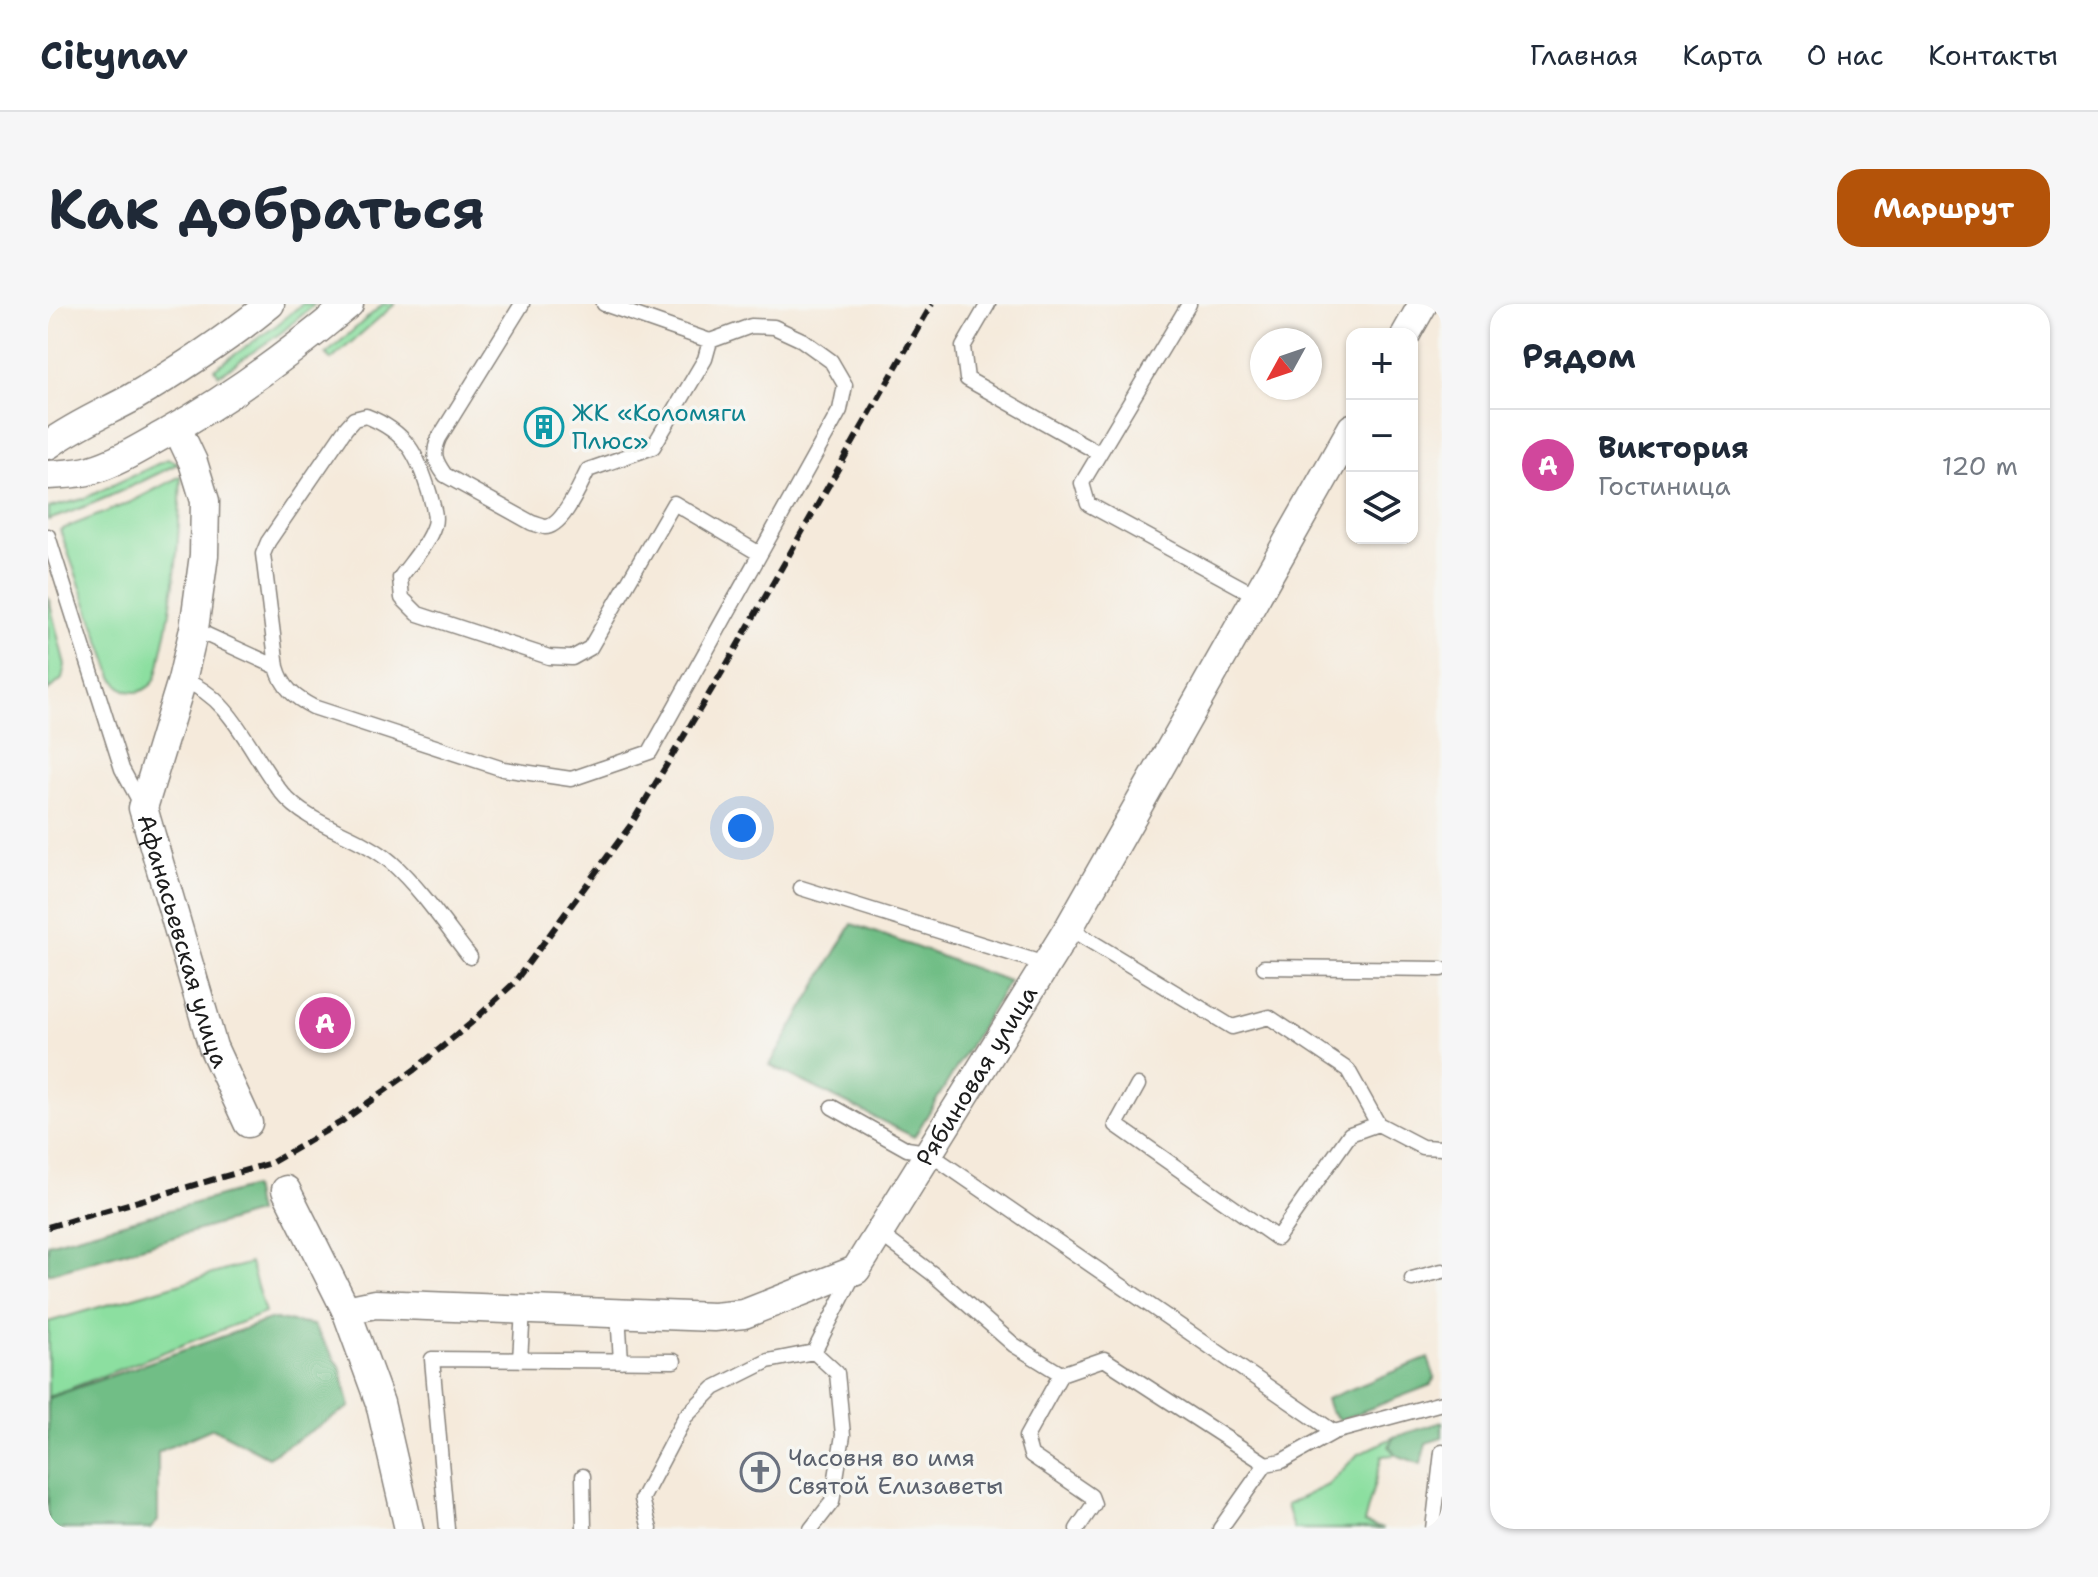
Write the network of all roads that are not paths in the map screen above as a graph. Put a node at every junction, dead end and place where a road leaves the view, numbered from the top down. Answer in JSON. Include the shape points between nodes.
{"nodes":[{"id":1,"x":349,"y":304,"type":"edge"},
{"id":2,"x":522,"y":304,"type":"edge"},
{"id":3,"x":604,"y":304,"type":"edge"},
{"id":4,"x":988,"y":304,"type":"edge"},
{"id":5,"x":1189,"y":304,"type":"edge"},
{"id":6,"x":1423,"y":304,"type":"edge"},
{"id":7,"x":259,"y":307,"type":"edge"},
{"id":8,"x":1409,"y":328,"type":"edge"},
{"id":9,"x":710,"y":341,"type":"junction"},
{"id":10,"x":72,"y":428,"type":"junction"},
{"id":11,"x":177,"y":428,"type":"junction"},
{"id":12,"x":1346,"y":439,"type":"edge"},
{"id":13,"x":48,"y":445,"type":"edge"},
{"id":14,"x":1099,"y":453,"type":"junction"},
{"id":15,"x":428,"y":464,"type":"junction"},
{"id":16,"x":89,"y":471,"type":"junction"},
{"id":17,"x":48,"y":475,"type":"edge"},
{"id":18,"x":48,"y":536,"type":"edge"},
{"id":19,"x":760,"y":554,"type":"junction"},
{"id":20,"x":1257,"y":596,"type":"junction"},
{"id":21,"x":194,"y":629,"type":"junction"},
{"id":22,"x":277,"y":667,"type":"junction"},
{"id":23,"x":182,"y":680,"type":"junction"},
{"id":24,"x":143,"y":808,"type":"junction"},
{"id":25,"x":801,"y":888,"type":"dead end"},
{"id":26,"x":1070,"y":926,"type":"junction"},
{"id":27,"x":470,"y":957,"type":"dead end"},
{"id":28,"x":1045,"y":964,"type":"junction"},
{"id":29,"x":1264,"y":967,"type":"dead end"},
{"id":30,"x":1442,"y":969,"type":"edge"},
{"id":31,"x":1138,"y":1085,"type":"dead end"},
{"id":32,"x":832,"y":1107,"type":"dead end"},
{"id":33,"x":248,"y":1123,"type":"dead end"},
{"id":34,"x":1378,"y":1124,"type":"junction"},
{"id":35,"x":1442,"y":1148,"type":"edge"},
{"id":36,"x":927,"y":1152,"type":"junction"},
{"id":37,"x":286,"y":1190,"type":"dead end"},
{"id":38,"x":879,"y":1233,"type":"junction"},
{"id":39,"x":856,"y":1270,"type":"junction"},
{"id":40,"x":1442,"y":1271,"type":"edge"},
{"id":41,"x":1412,"y":1279,"type":"dead end"},
{"id":42,"x":346,"y":1310,"type":"junction"},
{"id":43,"x":523,"y":1310,"type":"junction"},
{"id":44,"x":618,"y":1313,"type":"junction"},
{"id":45,"x":814,"y":1352,"type":"junction"},
{"id":46,"x":520,"y":1360,"type":"junction"},
{"id":47,"x":621,"y":1361,"type":"junction"},
{"id":48,"x":674,"y":1361,"type":"dead end"},
{"id":49,"x":1061,"y":1374,"type":"junction"},
{"id":50,"x":1442,"y":1403,"type":"edge"},
{"id":51,"x":1334,"y":1432,"type":"junction"},
{"id":52,"x":1442,"y":1452,"type":"edge"},
{"id":53,"x":1266,"y":1464,"type":"junction"},
{"id":54,"x":583,"y":1476,"type":"dead end"},
{"id":55,"x":409,"y":1529,"type":"edge"},
{"id":56,"x":447,"y":1529,"type":"edge"},
{"id":57,"x":584,"y":1529,"type":"edge"},
{"id":58,"x":650,"y":1529,"type":"edge"},
{"id":59,"x":811,"y":1529,"type":"edge"},
{"id":60,"x":1077,"y":1529,"type":"edge"},
{"id":61,"x":1220,"y":1529,"type":"edge"},
{"id":62,"x":1433,"y":1529,"type":"edge"}],
"edges":[{"from":1,"to":11,"type":"street","via":[[296,349]]},
{"from":2,"to":15,"type":"lane"},
{"from":3,"to":9,"type":"lane"},
{"from":4,"to":14,"type":"lane","via":[[963,347],[967,379]]},
{"from":5,"to":14,"type":"lane"},
{"from":6,"to":8,"type":"street"},
{"from":7,"to":10,"type":"street","via":[[198,356]]},
{"from":9,"to":15,"type":"lane","via":[[705,359],[653,447],[588,470],[556,524],[532,523]]},
{"from":9,"to":19,"type":"lane","via":[[751,326],[774,327],[831,361],[845,385],[840,410]]},
{"from":10,"to":13,"type":"street"},
{"from":10,"to":16,"type":"street","via":[[75,449]]},
{"from":11,"to":16,"type":"street"},
{"from":11,"to":21,"type":"street","name":"Афанасьевская улица","via":[[205,501]]},
{"from":12,"to":20,"type":"street","name":"Рябиновая улица"},
{"from":14,"to":20,"type":"lane","via":[[1082,483],[1088,504]]},
{"from":15,"to":19,"type":"lane","via":[[435,523],[400,578],[402,598],[418,614],[549,657],[572,658],[590,648],[674,503]]},
{"from":15,"to":22,"type":"lane","via":[[376,420],[354,419],[346,428],[263,554]]},
{"from":16,"to":17,"type":"street"},
{"from":18,"to":24,"type":"lane","via":[[122,769]]},
{"from":19,"to":22,"type":"lane","via":[[650,752],[571,779],[503,769],[313,707],[282,684]]},
{"from":20,"to":26,"type":"street","name":"Рябиновая улица"},
{"from":21,"to":22,"type":"lane"},
{"from":21,"to":23,"type":"street","name":"Афанасьевская улица"},
{"from":23,"to":24,"type":"street","name":"Афанасьевская улица"},
{"from":23,"to":27,"type":"lane","via":[[216,698],[296,808],[358,838],[391,863]]},
{"from":24,"to":33,"type":"street","name":"Афанасьевская улица","via":[[213,1047]]},
{"from":25,"to":28,"type":"lane"},
{"from":26,"to":28,"type":"street","name":"Рябиновая улица"},
{"from":26,"to":34,"type":"lane","via":[[1232,1027],[1269,1017],[1348,1070]]},
{"from":28,"to":36,"type":"street","name":"Рябиновая улица"},
{"from":29,"to":30,"type":"lane"},
{"from":31,"to":34,"type":"lane","via":[[1116,1125],[1277,1238],[1350,1134]]},
{"from":32,"to":36,"type":"lane","via":[[907,1149]]},
{"from":34,"to":35,"type":"lane","via":[[1422,1147]]},
{"from":36,"to":38,"type":"street","name":"Рябиновая улица"},
{"from":36,"to":51,"type":"lane"},
{"from":37,"to":42,"type":"street"},
{"from":38,"to":39,"type":"street","name":"Рябиновая улица"},
{"from":38,"to":49,"type":"lane","via":[[1014,1345]]},
{"from":39,"to":44,"type":"street","via":[[744,1314]]},
{"from":39,"to":45,"type":"lane"},
{"from":40,"to":41,"type":"lane"},
{"from":42,"to":43,"type":"street","via":[[375,1304]]},
{"from":42,"to":55,"type":"street","via":[[380,1403]]},
{"from":43,"to":44,"type":"street"},
{"from":43,"to":46,"type":"lane"},
{"from":44,"to":47,"type":"lane"},
{"from":45,"to":58,"type":"lane","via":[[768,1361],[727,1381],[685,1417],[642,1499]]},
{"from":45,"to":59,"type":"lane","via":[[837,1373],[843,1435],[832,1502]]},
{"from":46,"to":47,"type":"lane"},
{"from":46,"to":56,"type":"lane","via":[[432,1359]]},
{"from":47,"to":48,"type":"lane"},
{"from":49,"to":53,"type":"lane","via":[[1104,1359]]},
{"from":49,"to":60,"type":"lane","via":[[1026,1437],[1031,1455],[1091,1496],[1094,1504]]},
{"from":50,"to":51,"type":"lane"},
{"from":51,"to":53,"type":"lane","via":[[1282,1461]]},
{"from":52,"to":62,"type":"lane"},
{"from":53,"to":61,"type":"lane"},
{"from":54,"to":57,"type":"lane"}]}
